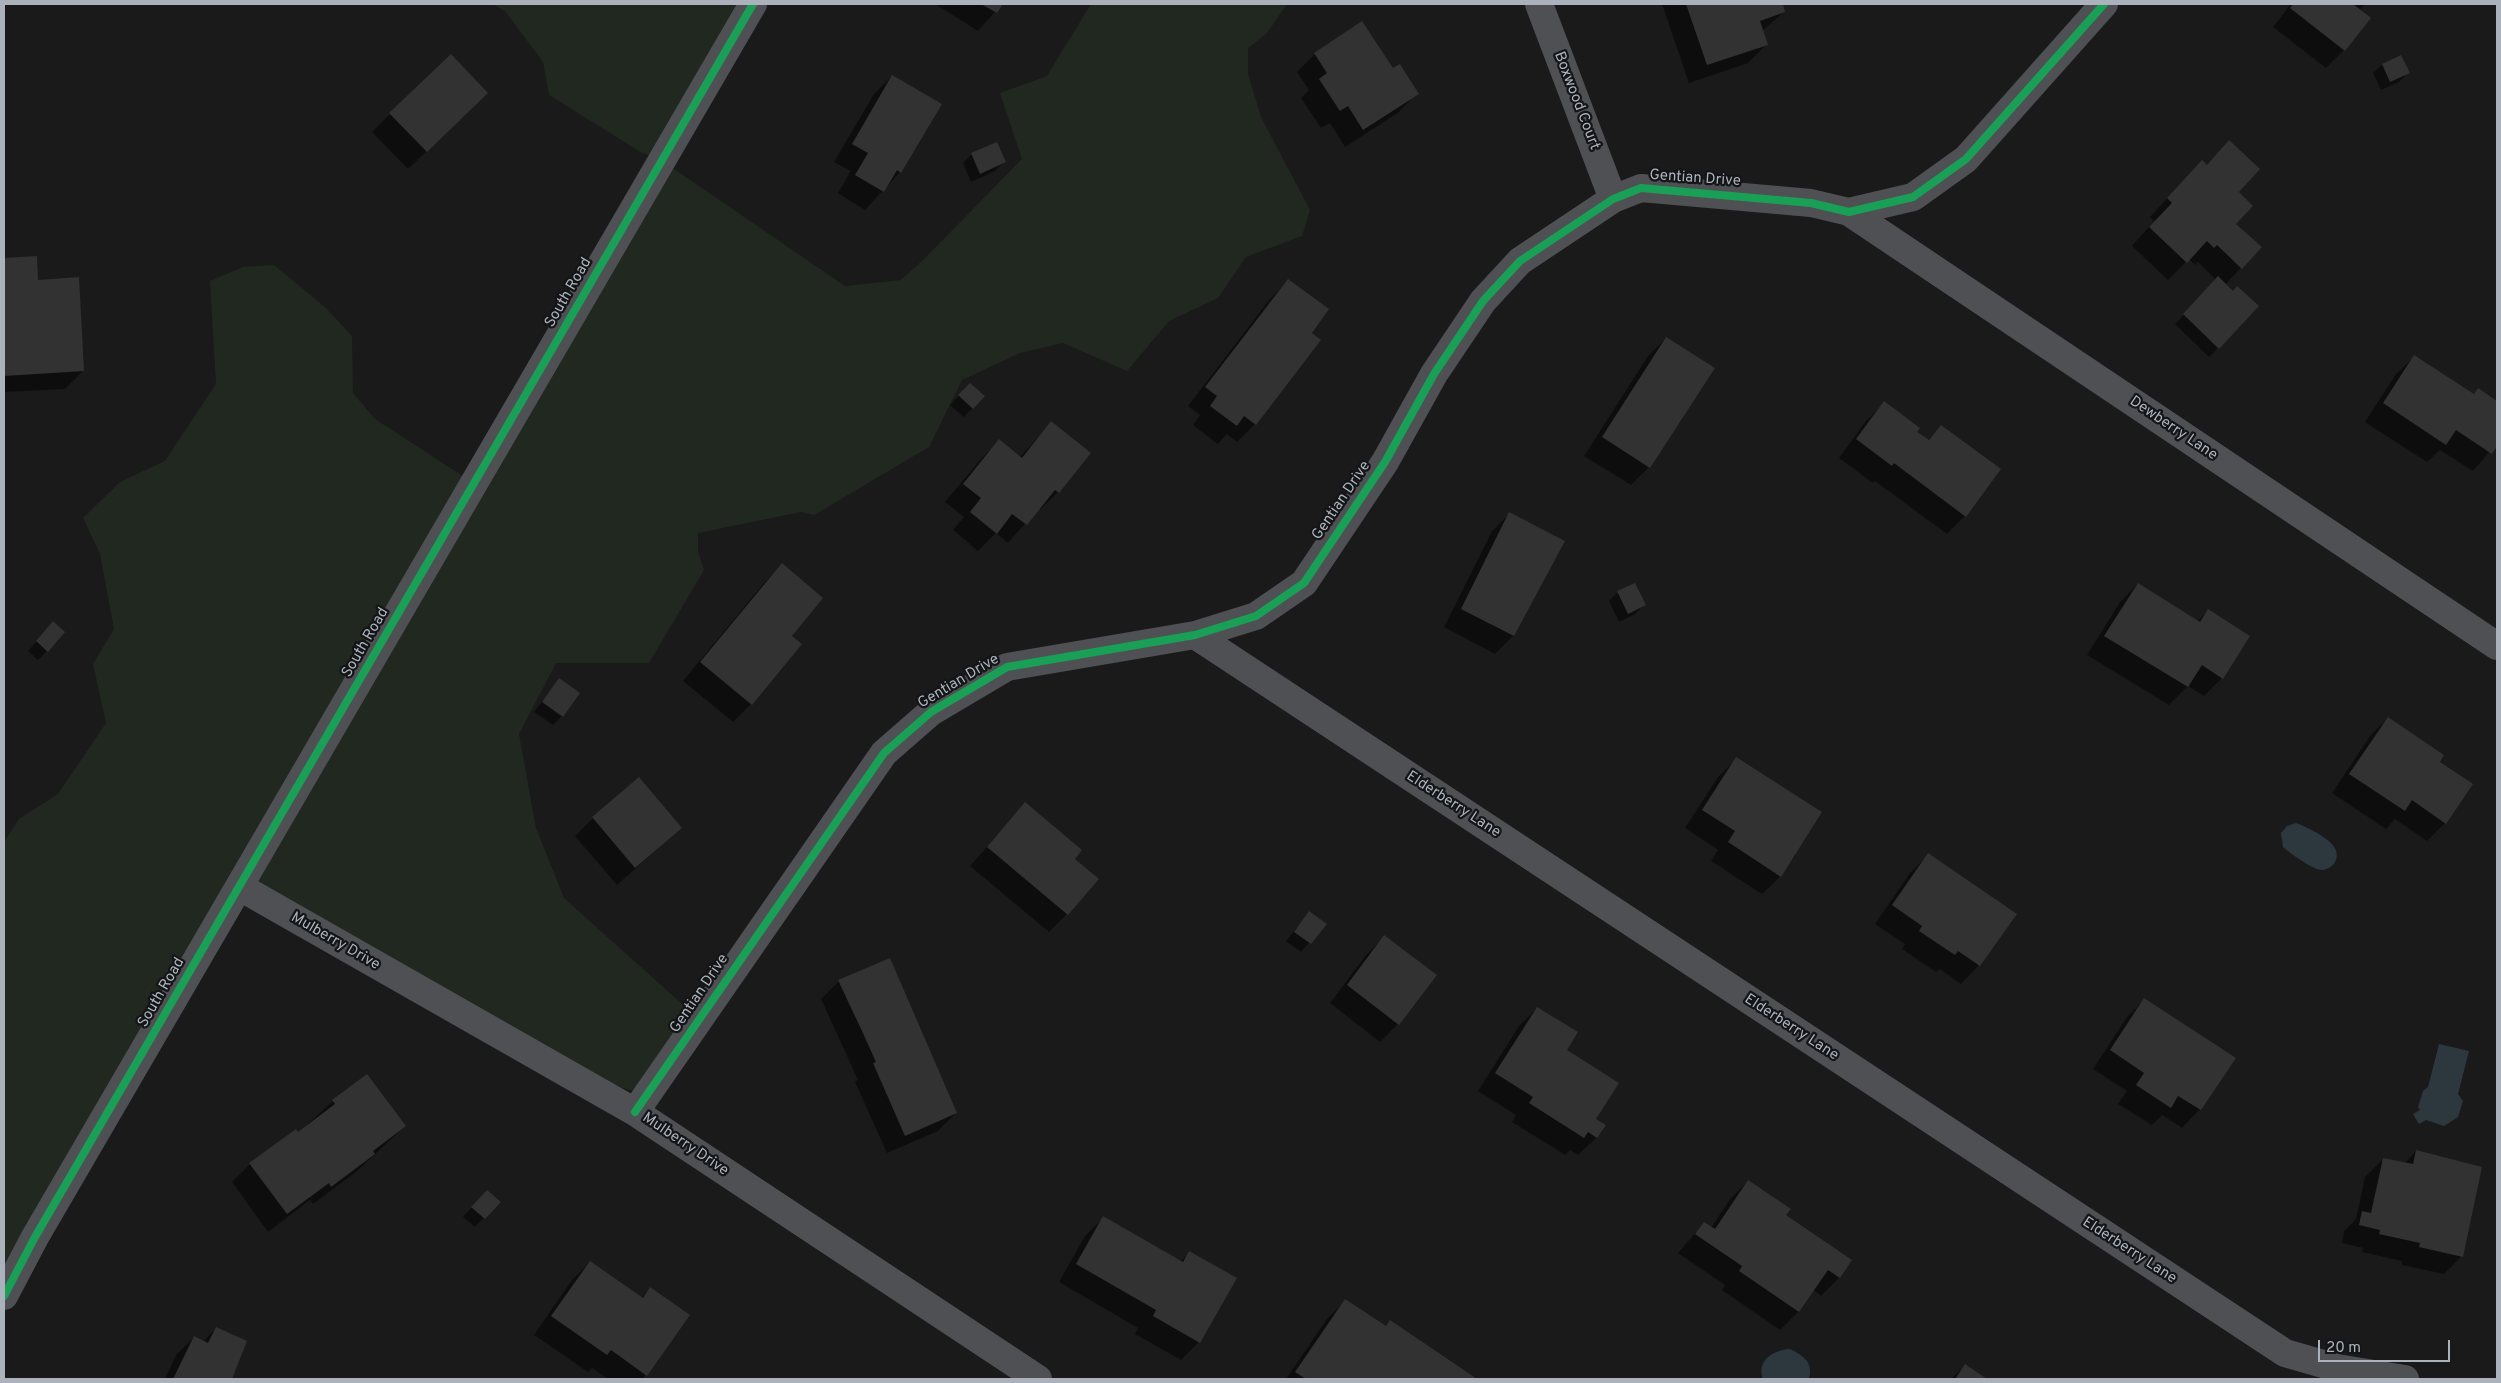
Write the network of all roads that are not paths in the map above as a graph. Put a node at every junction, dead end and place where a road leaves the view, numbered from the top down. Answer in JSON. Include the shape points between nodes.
{"nodes":[{"id":1,"x":753,"y":4,"type":"edge"},
{"id":2,"x":1539,"y":4,"type":"edge"},
{"id":3,"x":2104,"y":4,"type":"edge"},
{"id":4,"x":1613,"y":199,"type":"junction"},
{"id":5,"x":1849,"y":212,"type":"junction"},
{"id":6,"x":1195,"y":635,"type":"junction"},
{"id":7,"x":2497,"y":646,"type":"edge"},
{"id":8,"x":240,"y":887,"type":"junction"},
{"id":9,"x":635,"y":1112,"type":"junction"},
{"id":10,"x":4,"y":1296,"type":"edge"},
{"id":11,"x":1038,"y":1379,"type":"edge"},
{"id":12,"x":2405,"y":1379,"type":"edge"}],
"edges":[{"from":1,"to":8,"type":"street","name":"South Road"},
{"from":2,"to":4,"type":"street","name":"Boxwood Court"},
{"from":3,"to":5,"type":"street","name":"Gentian Drive","via":[[1966,159],[1913,197]]},
{"from":4,"to":5,"type":"street","name":"Gentian Drive","via":[[1641,188],[1811,203]]},
{"from":4,"to":6,"type":"street","name":"Gentian Drive","via":[[1520,261],[1483,301],[1434,374],[1385,462],[1304,583],[1256,616]]},
{"from":5,"to":7,"type":"street","name":"Dewberry Lane"},
{"from":6,"to":9,"type":"street","name":"Gentian Drive","via":[[1007,667],[931,712],[884,753]]},
{"from":6,"to":12,"type":"street","name":"Elderberry Lane","via":[[2286,1353],[2337,1368]]},
{"from":8,"to":9,"type":"street","name":"Mulberry Drive"},
{"from":8,"to":10,"type":"street","name":"South Road","via":[[35,1237]]},
{"from":9,"to":11,"type":"street","name":"Mulberry Drive"}]}
